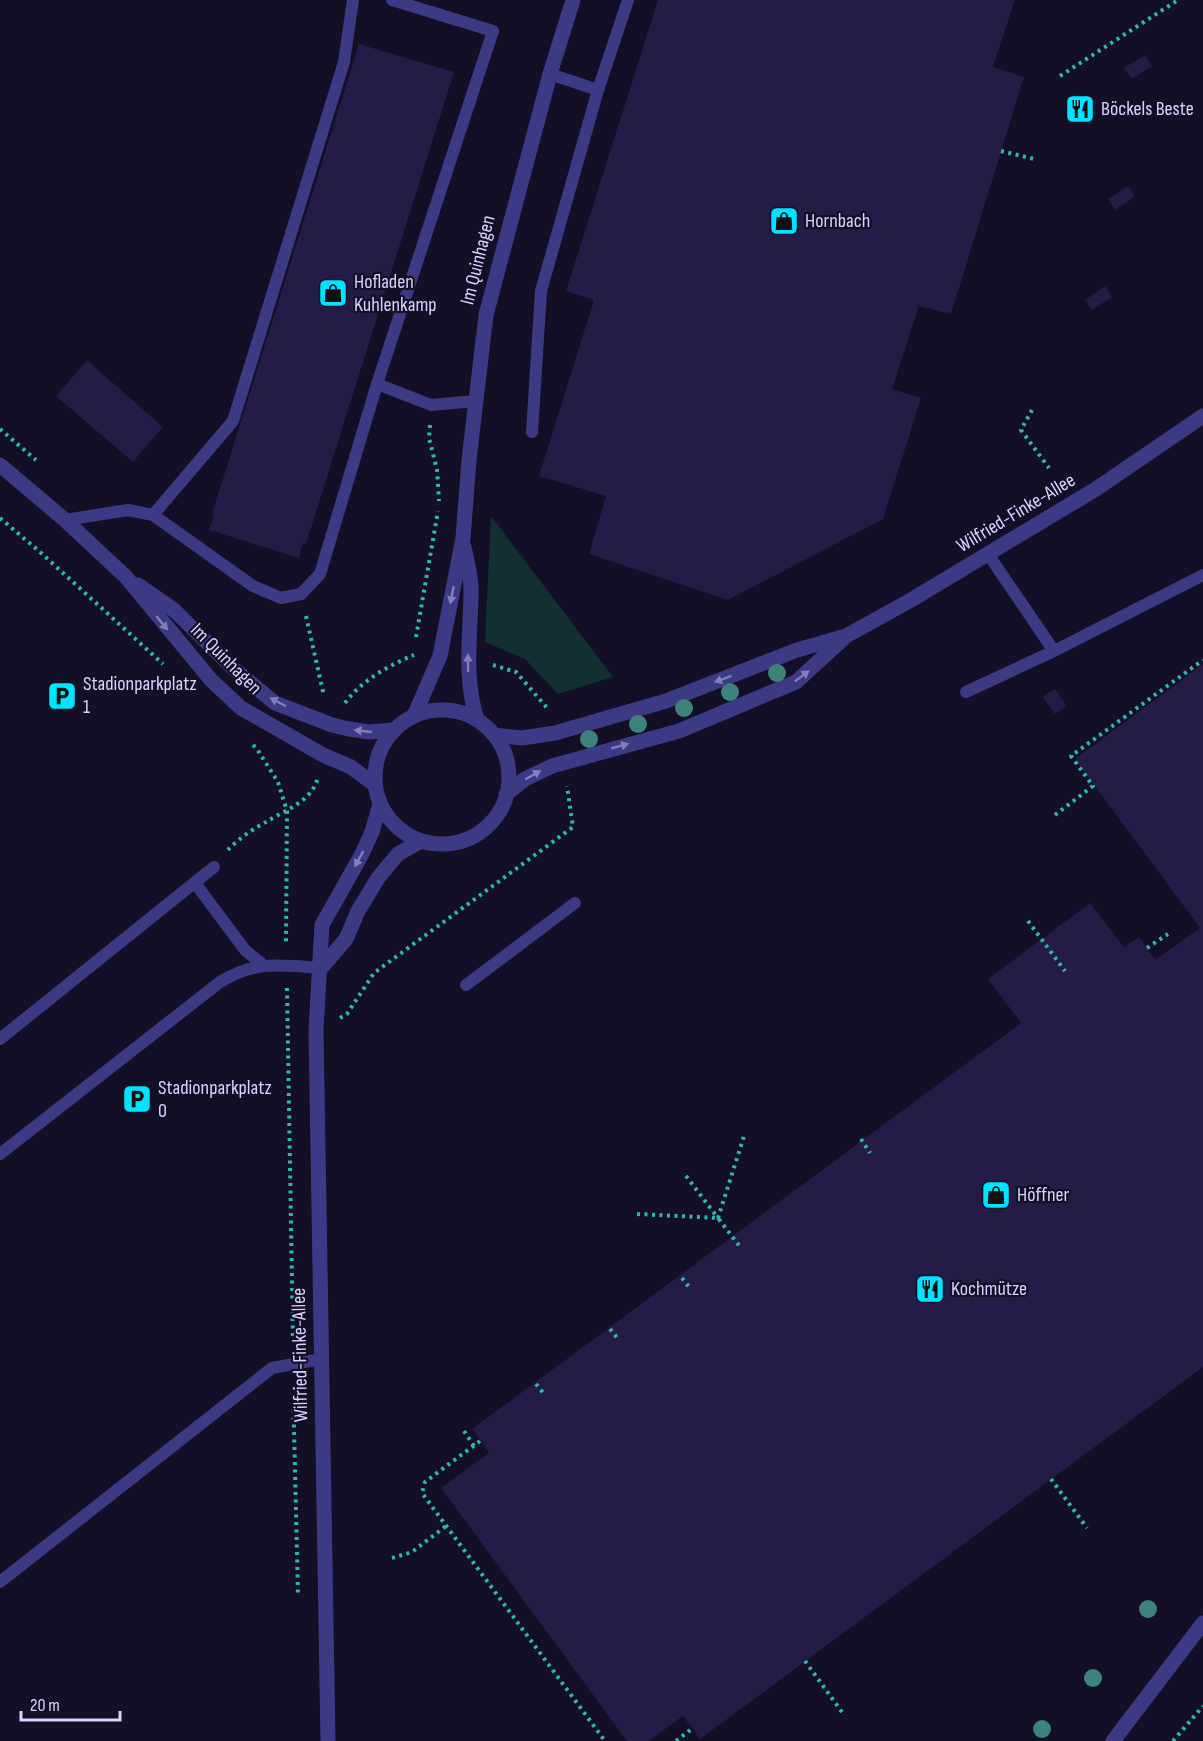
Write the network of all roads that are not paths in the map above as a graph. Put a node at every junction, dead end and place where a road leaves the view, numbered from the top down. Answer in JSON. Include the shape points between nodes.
{"nodes":[{"id":1,"x":353,"y":0,"type":"edge"},
{"id":2,"x":392,"y":0,"type":"edge"},
{"id":3,"x":573,"y":0,"type":"edge"},
{"id":4,"x":628,"y":0,"type":"edge"},
{"id":5,"x":550,"y":74,"type":"junction"},
{"id":6,"x":598,"y":90,"type":"junction"},
{"id":7,"x":377,"y":384,"type":"junction"},
{"id":8,"x":475,"y":401,"type":"junction"},
{"id":9,"x":1203,"y":416,"type":"edge"},
{"id":10,"x":531,"y":432,"type":"dead end"},
{"id":11,"x":0,"y":465,"type":"edge"},
{"id":12,"x":153,"y":515,"type":"junction"},
{"id":13,"x":65,"y":520,"type":"junction"},
{"id":14,"x":463,"y":538,"type":"junction"},
{"id":15,"x":988,"y":555,"type":"junction"},
{"id":16,"x":1203,"y":575,"type":"edge"},
{"id":17,"x":126,"y":577,"type":"junction"},
{"id":18,"x":846,"y":636,"type":"junction"},
{"id":19,"x":1054,"y":651,"type":"junction"},
{"id":20,"x":966,"y":692,"type":"dead end"},
{"id":21,"x":414,"y":716,"type":"junction"},
{"id":22,"x":477,"y":720,"type":"junction"},
{"id":23,"x":394,"y":730,"type":"junction"},
{"id":24,"x":494,"y":735,"type":"junction"},
{"id":25,"x":375,"y":785,"type":"junction"},
{"id":26,"x":506,"y":794,"type":"junction"},
{"id":27,"x":380,"y":804,"type":"junction"},
{"id":28,"x":421,"y":841,"type":"junction"},
{"id":29,"x":214,"y":867,"type":"road end"},
{"id":30,"x":195,"y":883,"type":"junction"},
{"id":31,"x":575,"y":903,"type":"dead end"},
{"id":32,"x":262,"y":964,"type":"junction"},
{"id":33,"x":321,"y":968,"type":"junction"},
{"id":34,"x":466,"y":985,"type":"dead end"},
{"id":35,"x":0,"y":1039,"type":"edge"},
{"id":36,"x":0,"y":1154,"type":"edge"},
{"id":37,"x":321,"y":1359,"type":"junction"},
{"id":38,"x":0,"y":1582,"type":"edge"},
{"id":39,"x":1203,"y":1623,"type":"edge"},
{"id":40,"x":328,"y":1741,"type":"edge"},
{"id":41,"x":1113,"y":1741,"type":"edge"}],
"edges":[{"from":1,"to":12,"type":"lane","via":[[344,62],[233,421]]},
{"from":2,"to":7,"type":"lane","via":[[493,31]]},
{"from":3,"to":5,"type":"street","name":"Im Quinhagen"},
{"from":4,"to":6,"type":"lane"},
{"from":5,"to":6,"type":"lane"},
{"from":5,"to":8,"type":"street","name":"Im Quinhagen","via":[[486,315]]},
{"from":6,"to":10,"type":"lane","via":[[541,291]]},
{"from":7,"to":8,"type":"lane","via":[[431,405]]},
{"from":7,"to":12,"type":"lane","via":[[320,574],[301,594],[281,598],[253,586]]},
{"from":8,"to":14,"type":"street","name":"Im Quinhagen"},
{"from":9,"to":15,"type":"street","name":"Wilfried-Finke-Allee","via":[[1096,489]]},
{"from":11,"to":13,"type":"street","name":"Im Quinhagen"},
{"from":12,"to":13,"type":"lane","via":[[128,510]]},
{"from":13,"to":17,"type":"street","name":"Im Quinhagen"},
{"from":14,"to":21,"type":"street","name":"Im Quinhagen","one_way":true,"via":[[440,656]]},
{"from":22,"to":14,"type":"street","name":"Im Quinhagen","one_way":true,"via":[[469,690],[471,587]]},
{"from":15,"to":18,"type":"street","name":"Wilfried-Finke-Allee"},
{"from":15,"to":19,"type":"lane"},
{"from":16,"to":19,"type":"lane"},
{"from":23,"to":17,"type":"street","name":"Im Quinhagen","one_way":true,"via":[[369,732],[332,724],[275,703],[235,670],[174,609]]},
{"from":17,"to":25,"type":"street","name":"Im Quinhagen","one_way":true,"via":[[211,680],[241,708],[322,755],[351,767]]},
{"from":18,"to":24,"type":"street","name":"Wilfried-Finke-Allee","one_way":true,"via":[[797,650],[666,701],[555,733],[522,738]]},
{"from":26,"to":18,"type":"street","name":"Wilfried-Finke-Allee","one_way":true,"via":[[552,765],[679,731],[796,681]]},
{"from":19,"to":20,"type":"lane"},
{"from":21,"to":22,"type":"street","via":[[440,710]]},
{"from":21,"to":23,"type":"street"},
{"from":22,"to":24,"type":"street"},
{"from":23,"to":25,"type":"street","via":[[378,755]]},
{"from":24,"to":26,"type":"street","via":[[507,760]]},
{"from":25,"to":27,"type":"street"},
{"from":26,"to":28,"type":"street","via":[[494,819],[475,835],[446,844]]},
{"from":27,"to":28,"type":"street","via":[[394,825]]},
{"from":27,"to":33,"type":"street","name":"Wilfried-Finke-Allee","one_way":true,"via":[[362,854],[322,925]]},
{"from":28,"to":33,"type":"street","via":[[399,854],[378,878],[346,939]]},
{"from":29,"to":30,"type":"lane"},
{"from":30,"to":32,"type":"lane","via":[[245,950]]},
{"from":30,"to":35,"type":"lane"},
{"from":31,"to":34,"type":"lane"},
{"from":32,"to":33,"type":"lane"},
{"from":32,"to":36,"type":"lane","via":[[220,982]]},
{"from":33,"to":37,"type":"street","name":"Wilfried-Finke-Allee","via":[[316,1030]]},
{"from":37,"to":38,"type":"lane","via":[[272,1368]]},
{"from":37,"to":40,"type":"street","name":"Wilfried-Finke-Allee"},
{"from":39,"to":41,"type":"street"}]}
